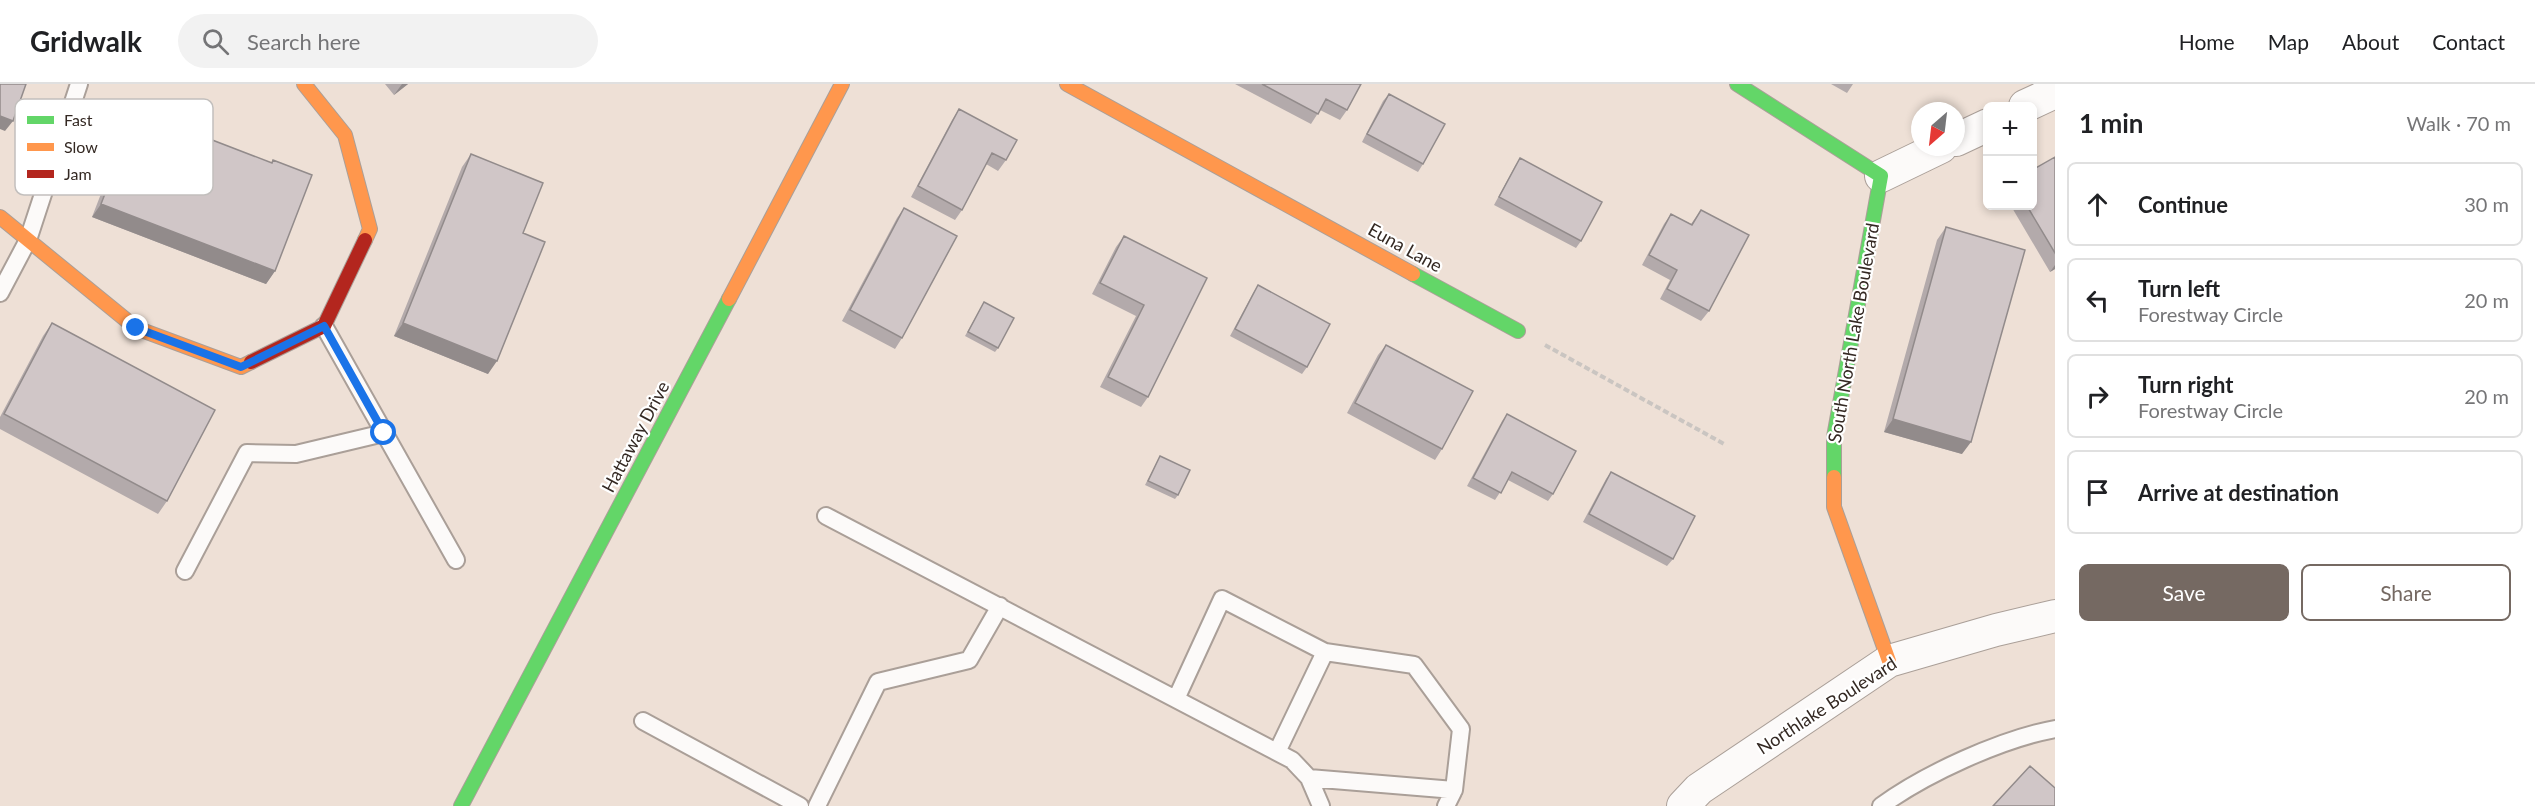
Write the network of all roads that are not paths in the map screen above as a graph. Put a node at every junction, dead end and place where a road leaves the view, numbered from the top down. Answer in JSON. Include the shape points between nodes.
{"nodes":[{"id":1,"x":79,"y":84,"type":"edge"},
{"id":2,"x":304,"y":84,"type":"edge"},
{"id":3,"x":842,"y":84,"type":"edge"},
{"id":4,"x":1067,"y":84,"type":"edge"},
{"id":5,"x":1737,"y":84,"type":"edge"},
{"id":6,"x":2055,"y":92,"type":"edge"},
{"id":7,"x":74,"y":99,"type":"edge"},
{"id":8,"x":2034,"y":102,"type":"edge"},
{"id":9,"x":1983,"y":127,"type":"edge"},
{"id":10,"x":1965,"y":136,"type":"edge"},
{"id":11,"x":1922,"y":156,"type":"edge"},
{"id":12,"x":1881,"y":176,"type":"junction"},
{"id":13,"x":43,"y":195,"type":"edge"},
{"id":14,"x":0,"y":217,"type":"edge"},
{"id":15,"x":28,"y":240,"type":"junction"},
{"id":16,"x":0,"y":293,"type":"edge"},
{"id":17,"x":324,"y":326,"type":"junction"},
{"id":18,"x":1518,"y":331,"type":"road end"},
{"id":19,"x":384,"y":433,"type":"junction"},
{"id":20,"x":826,"y":516,"type":"dead end"},
{"id":21,"x":456,"y":560,"type":"dead end"},
{"id":22,"x":185,"y":571,"type":"dead end"},
{"id":23,"x":1000,"y":606,"type":"junction"},
{"id":24,"x":2055,"y":616,"type":"edge"},
{"id":25,"x":1325,"y":652,"type":"junction"},
{"id":26,"x":1890,"y":661,"type":"junction"},
{"id":27,"x":1176,"y":699,"type":"junction"},
{"id":28,"x":643,"y":721,"type":"dead end"},
{"id":29,"x":2055,"y":729,"type":"edge"},
{"id":30,"x":1277,"y":752,"type":"junction"},
{"id":31,"x":1309,"y":778,"type":"junction"},
{"id":32,"x":1454,"y":789,"type":"junction"},
{"id":33,"x":461,"y":806,"type":"edge"},
{"id":34,"x":800,"y":806,"type":"edge"},
{"id":35,"x":817,"y":806,"type":"edge"},
{"id":36,"x":1322,"y":806,"type":"edge"},
{"id":37,"x":1446,"y":806,"type":"edge"},
{"id":38,"x":1683,"y":806,"type":"edge"},
{"id":39,"x":1881,"y":806,"type":"edge"}],
"edges":[{"from":1,"to":7,"type":"lane"},
{"from":2,"to":17,"type":"street","via":[[345,135],[370,229]]},
{"from":3,"to":33,"type":"street","name":"Hattaway Drive"},
{"from":4,"to":18,"type":"street","name":"Euna Lane"},
{"from":5,"to":12,"type":"street"},
{"from":6,"to":8,"type":"street"},
{"from":9,"to":10,"type":"street"},
{"from":11,"to":12,"type":"street"},
{"from":12,"to":26,"type":"street","name":"South North Lake Boulevard","via":[[1834,437],[1834,507]]},
{"from":13,"to":15,"type":"lane"},
{"from":14,"to":15,"type":"street"},
{"from":15,"to":16,"type":"lane"},
{"from":15,"to":17,"type":"street","via":[[136,328],[241,367]]},
{"from":17,"to":19,"type":"lane"},
{"from":19,"to":21,"type":"lane"},
{"from":19,"to":22,"type":"lane","via":[[296,454],[247,453]]},
{"from":20,"to":23,"type":"lane"},
{"from":23,"to":27,"type":"lane"},
{"from":23,"to":35,"type":"lane","via":[[969,660],[878,682]]},
{"from":24,"to":26,"type":"street","name":"Northlake Boulevard"},
{"from":25,"to":27,"type":"lane","via":[[1222,600]]},
{"from":25,"to":30,"type":"lane"},
{"from":25,"to":32,"type":"lane","via":[[1414,665],[1461,729]]},
{"from":26,"to":38,"type":"street","name":"Northlake Boulevard","via":[[1699,789]]},
{"from":27,"to":30,"type":"lane"},
{"from":28,"to":34,"type":"lane"},
{"from":29,"to":39,"type":"lane","via":[[1968,758]]},
{"from":30,"to":31,"type":"lane","via":[[1292,760]]},
{"from":31,"to":32,"type":"lane"},
{"from":31,"to":36,"type":"lane"},
{"from":32,"to":37,"type":"lane"}]}
